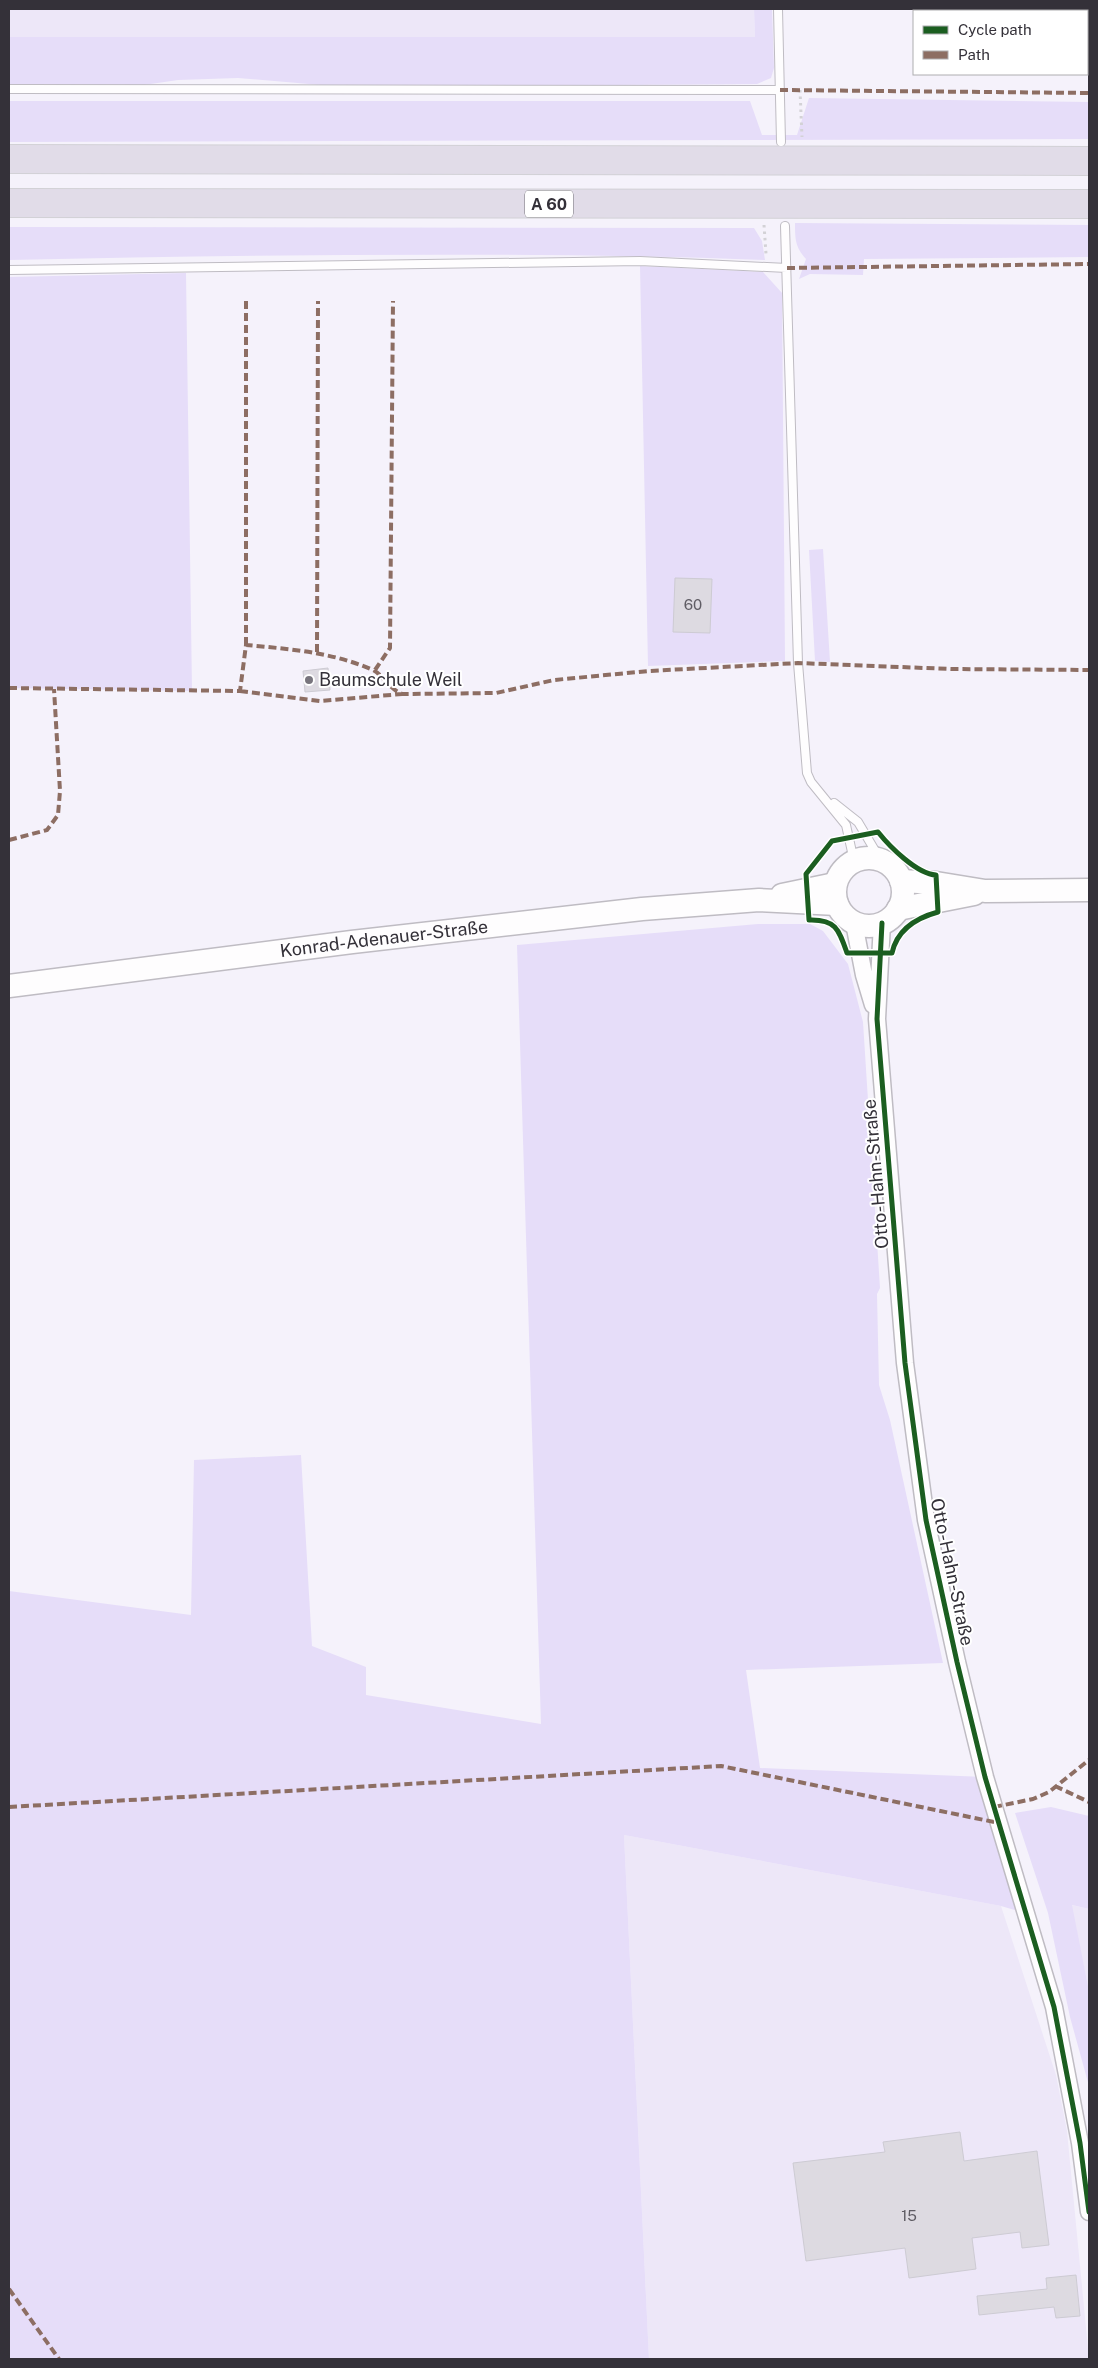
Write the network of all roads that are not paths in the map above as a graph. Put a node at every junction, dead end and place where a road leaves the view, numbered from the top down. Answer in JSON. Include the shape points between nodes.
{"nodes":[{"id":1,"x":778,"y":9,"type":"edge"},
{"id":2,"x":9,"y":89,"type":"edge"},
{"id":3,"x":780,"y":90,"type":"junction"},
{"id":4,"x":782,"y":142,"type":"dead end"},
{"id":5,"x":9,"y":159,"type":"edge"},
{"id":6,"x":1089,"y":161,"type":"edge"},
{"id":7,"x":9,"y":203,"type":"edge"},
{"id":8,"x":1089,"y":204,"type":"edge"},
{"id":9,"x":785,"y":226,"type":"dead end"},
{"id":10,"x":787,"y":268,"type":"junction"},
{"id":11,"x":9,"y":270,"type":"edge"},
{"id":12,"x":824,"y":796,"type":"junction"},
{"id":13,"x":880,"y":859,"type":"junction"},
{"id":14,"x":854,"y":860,"type":"junction"},
{"id":15,"x":902,"y":881,"type":"junction"},
{"id":16,"x":1089,"y":890,"type":"edge"},
{"id":17,"x":985,"y":891,"type":"junction"},
{"id":18,"x":836,"y":894,"type":"junction"},
{"id":19,"x":890,"y":916,"type":"junction"},
{"id":20,"x":854,"y":923,"type":"junction"},
{"id":21,"x":9,"y":986,"type":"edge"},
{"id":22,"x":877,"y":1019,"type":"junction"},
{"id":23,"x":1089,"y":2212,"type":"edge"}],
"edges":[{"from":1,"to":3,"type":"lane"},
{"from":2,"to":3,"type":"lane"},
{"from":3,"to":4,"type":"lane"},
{"from":5,"to":6,"type":"highway"},
{"from":7,"to":8,"type":"highway","number":"A 60"},
{"from":9,"to":10,"type":"lane"},
{"from":10,"to":11,"type":"lane","via":[[640,261]]},
{"from":10,"to":12,"type":"lane","via":[[798,663],[807,772],[811,782]]},
{"from":12,"to":13,"type":"lane","via":[[858,822]]},
{"from":12,"to":14,"type":"lane","via":[[846,824]]},
{"from":13,"to":14,"type":"main road"},
{"from":13,"to":15,"type":"main road","via":[[897,871]]},
{"from":14,"to":18,"type":"main road","via":[[839,874]]},
{"from":15,"to":17,"type":"main road"},
{"from":15,"to":19,"type":"main road","via":[[902,899]]},
{"from":16,"to":17,"type":"main road"},
{"from":17,"to":19,"type":"main road"},
{"from":18,"to":20,"type":"main road","via":[[847,918]]},
{"from":18,"to":21,"type":"main road","name":"Konrad-Adenauer-Straße","via":[[642,909]]},
{"from":19,"to":20,"type":"main road","via":[[871,926]]},
{"from":19,"to":22,"type":"street","name":"Otto-Hahn-Straße"},
{"from":20,"to":22,"type":"street","name":"Otto-Hahn-Straße"},
{"from":22,"to":23,"type":"street","name":"Otto-Hahn-Straße","via":[[905,1363],[926,1520],[986,1777],[1054,2007],[1080,2143]]}]}
